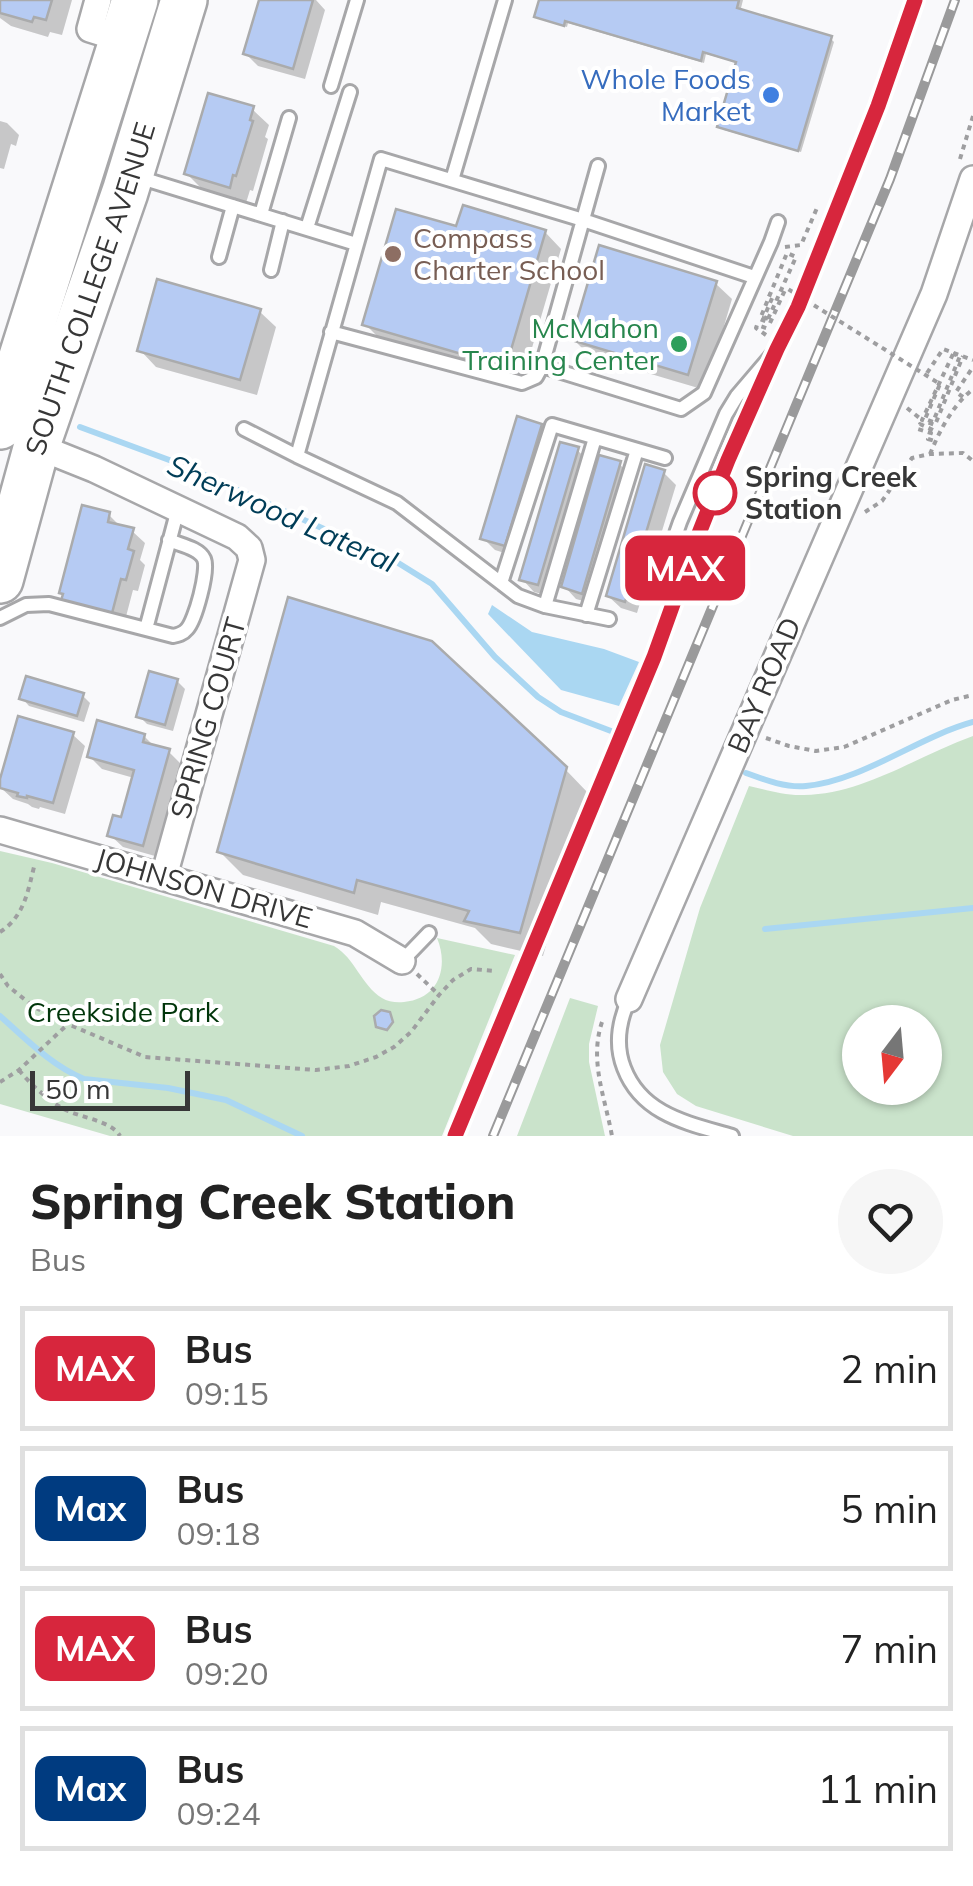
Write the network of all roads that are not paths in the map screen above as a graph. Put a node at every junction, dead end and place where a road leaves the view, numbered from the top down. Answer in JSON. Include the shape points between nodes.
{"nodes":[{"id":1,"x":98,"y":0,"type":"edge"},
{"id":2,"x":184,"y":0,"type":"edge"},
{"id":3,"x":357,"y":0,"type":"edge"},
{"id":4,"x":915,"y":0,"type":"edge"},
{"id":5,"x":501,"y":1,"type":"edge"},
{"id":6,"x":128,"y":19,"type":"edge"},
{"id":7,"x":331,"y":86,"type":"dead end"},
{"id":8,"x":350,"y":92,"type":"dead end"},
{"id":9,"x":289,"y":118,"type":"dead end"},
{"id":10,"x":598,"y":166,"type":"dead end"},
{"id":11,"x":131,"y":175,"type":"junction"},
{"id":12,"x":973,"y":178,"type":"edge"},
{"id":13,"x":452,"y":180,"type":"junction"},
{"id":14,"x":233,"y":206,"type":"junction"},
{"id":15,"x":260,"y":214,"type":"junction"},
{"id":16,"x":583,"y":220,"type":"junction"},
{"id":17,"x":283,"y":221,"type":"junction"},
{"id":18,"x":778,"y":222,"type":"dead end"},
{"id":19,"x":307,"y":228,"type":"junction"},
{"id":20,"x":356,"y":244,"type":"junction"},
{"id":21,"x":218,"y":257,"type":"dead end"},
{"id":22,"x":271,"y":270,"type":"dead end"},
{"id":23,"x":754,"y":277,"type":"junction"},
{"id":24,"x":332,"y":332,"type":"junction"},
{"id":25,"x":777,"y":349,"type":"junction"},
{"id":26,"x":542,"y":366,"type":"junction"},
{"id":27,"x":244,"y":429,"type":"dead end"},
{"id":28,"x":12,"y":435,"type":"edge"},
{"id":29,"x":594,"y":438,"type":"junction"},
{"id":30,"x":638,"y":450,"type":"junction"},
{"id":31,"x":297,"y":456,"type":"junction"},
{"id":32,"x":665,"y":458,"type":"dead end"},
{"id":33,"x":178,"y":509,"type":"junction"},
{"id":34,"x":169,"y":540,"type":"junction"},
{"id":35,"x":0,"y":580,"type":"edge"},
{"id":36,"x":501,"y":583,"type":"junction"},
{"id":37,"x":672,"y":604,"type":"junction"},
{"id":38,"x":545,"y":606,"type":"junction"},
{"id":39,"x":586,"y":614,"type":"junction"},
{"id":40,"x":0,"y":618,"type":"edge"},
{"id":41,"x":609,"y":619,"type":"dead end"},
{"id":42,"x":146,"y":629,"type":"junction"},
{"id":43,"x":0,"y":830,"type":"edge"},
{"id":44,"x":164,"y":876,"type":"junction"},
{"id":45,"x":429,"y":933,"type":"dead end"},
{"id":46,"x":402,"y":961,"type":"joint"},
{"id":47,"x":617,"y":1005,"type":"joint"},
{"id":48,"x":455,"y":1136,"type":"edge"},
{"id":49,"x":732,"y":1136,"type":"edge"}],
"edges":[{"from":1,"to":6,"type":"street","via":[[90,29]]},
{"from":2,"to":11,"type":"highway","name":"SOUTH COLLEGE AVENUE"},
{"from":3,"to":7,"type":"lane"},
{"from":4,"to":25,"type":"lane"},
{"from":5,"to":13,"type":"lane"},
{"from":6,"to":28,"type":"highway","name":"SOUTH COLLEGE AVENUE"},
{"from":8,"to":19,"type":"lane"},
{"from":9,"to":15,"type":"lane"},
{"from":10,"to":16,"type":"lane"},
{"from":11,"to":14,"type":"lane"},
{"from":11,"to":28,"type":"highway","name":"SOUTH COLLEGE AVENUE"},
{"from":12,"to":47,"type":"street","name":"BAY ROAD","via":[[934,294]]},
{"from":13,"to":16,"type":"lane"},
{"from":13,"to":20,"type":"lane","via":[[381,159]]},
{"from":14,"to":15,"type":"lane"},
{"from":14,"to":21,"type":"lane"},
{"from":15,"to":17,"type":"lane"},
{"from":16,"to":23,"type":"lane"},
{"from":16,"to":26,"type":"lane"},
{"from":17,"to":19,"type":"lane"},
{"from":17,"to":22,"type":"lane"},
{"from":18,"to":23,"type":"lane"},
{"from":19,"to":20,"type":"lane"},
{"from":20,"to":24,"type":"lane"},
{"from":23,"to":26,"type":"lane","via":[[704,393],[681,410]]},
{"from":24,"to":26,"type":"lane","via":[[522,383]]},
{"from":24,"to":31,"type":"lane"},
{"from":25,"to":37,"type":"lane"},
{"from":25,"to":37,"type":"lane","via":[[726,414],[674,536]]},
{"from":27,"to":31,"type":"lane"},
{"from":28,"to":33,"type":"street"},
{"from":28,"to":35,"type":"highway","name":"SOUTH COLLEGE AVENUE"},
{"from":29,"to":30,"type":"lane"},
{"from":29,"to":36,"type":"lane","via":[[552,424]]},
{"from":29,"to":38,"type":"lane"},
{"from":30,"to":32,"type":"lane"},
{"from":30,"to":39,"type":"lane"},
{"from":31,"to":36,"type":"lane","via":[[398,503]]},
{"from":33,"to":34,"type":"lane"},
{"from":33,"to":44,"type":"street","name":"SPRING COURT","via":[[237,537],[252,560]]},
{"from":34,"to":42,"type":"lane"},
{"from":34,"to":42,"type":"lane","via":[[201,554],[206,574],[189,628],[173,636]]},
{"from":36,"to":38,"type":"lane"},
{"from":37,"to":48,"type":"lane"},
{"from":38,"to":39,"type":"lane"},
{"from":39,"to":41,"type":"lane"},
{"from":40,"to":42,"type":"lane","via":[[26,604],[49,604]]},
{"from":43,"to":44,"type":"street","name":"JOHNSON DRIVE"},
{"from":44,"to":46,"type":"street","name":"JOHNSON DRIVE","via":[[355,933]]},
{"from":45,"to":46,"type":"lane"},
{"from":47,"to":49,"type":"lane","name":"BAY ROAD","via":[[620,1056],[631,1087],[680,1120]]}]}
